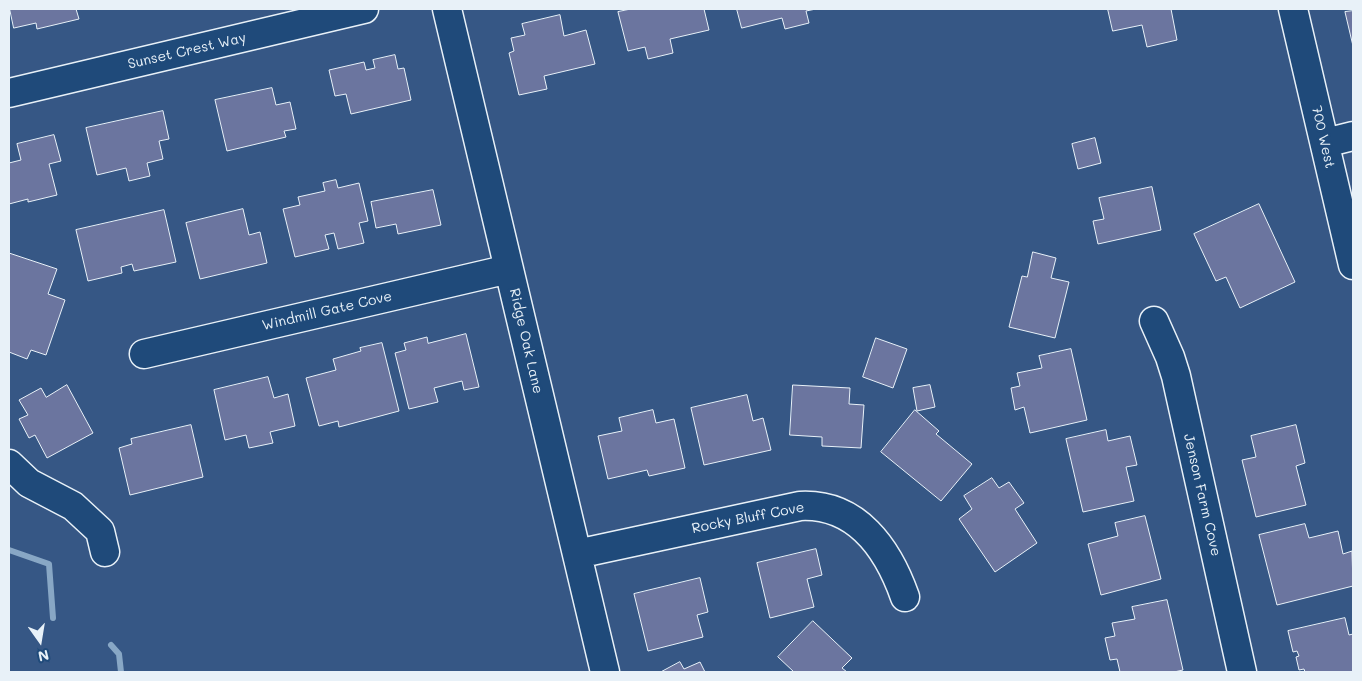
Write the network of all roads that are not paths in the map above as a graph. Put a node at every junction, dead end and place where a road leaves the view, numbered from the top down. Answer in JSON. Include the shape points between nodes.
{"nodes":[{"id":1,"x":364,"y":9,"type":"edge"},
{"id":2,"x":447,"y":9,"type":"edge"},
{"id":3,"x":1293,"y":9,"type":"edge"},
{"id":4,"x":9,"y":93,"type":"edge"},
{"id":5,"x":1353,"y":136,"type":"edge"},
{"id":6,"x":1325,"y":143,"type":"junction"},
{"id":7,"x":1353,"y":265,"type":"edge"},
{"id":8,"x":509,"y":269,"type":"junction"},
{"id":9,"x":1154,"y":321,"type":"dead end"},
{"id":10,"x":144,"y":354,"type":"dead end"},
{"id":11,"x":9,"y":464,"type":"edge"},
{"id":12,"x":104,"y":552,"type":"dead end"},
{"id":13,"x":577,"y":554,"type":"junction"},
{"id":14,"x":905,"y":597,"type":"dead end"},
{"id":15,"x":605,"y":672,"type":"edge"},
{"id":16,"x":1242,"y":672,"type":"edge"}],
"edges":[{"from":1,"to":4,"type":"street","name":"Sunset Crest Way"},
{"from":2,"to":8,"type":"street","name":"Ridge Oak Lane"},
{"from":3,"to":6,"type":"street","name":"700 West"},
{"from":5,"to":6,"type":"street"},
{"from":6,"to":7,"type":"street","name":"700 West"},
{"from":8,"to":10,"type":"street","name":"Windmill Gate Cove"},
{"from":8,"to":13,"type":"street","name":"Ridge Oak Lane"},
{"from":9,"to":16,"type":"street","name":"Jenson Farm Cove","via":[[1176,376]]},
{"from":11,"to":12,"type":"street","via":[[29,483],[73,506],[100,531]]},
{"from":13,"to":14,"type":"street","name":"Rocky Bluff Cove","via":[[800,506],[818,506],[835,510],[862,526],[889,560]]},
{"from":13,"to":15,"type":"street","name":"Ridge Oak Lane"}]}
